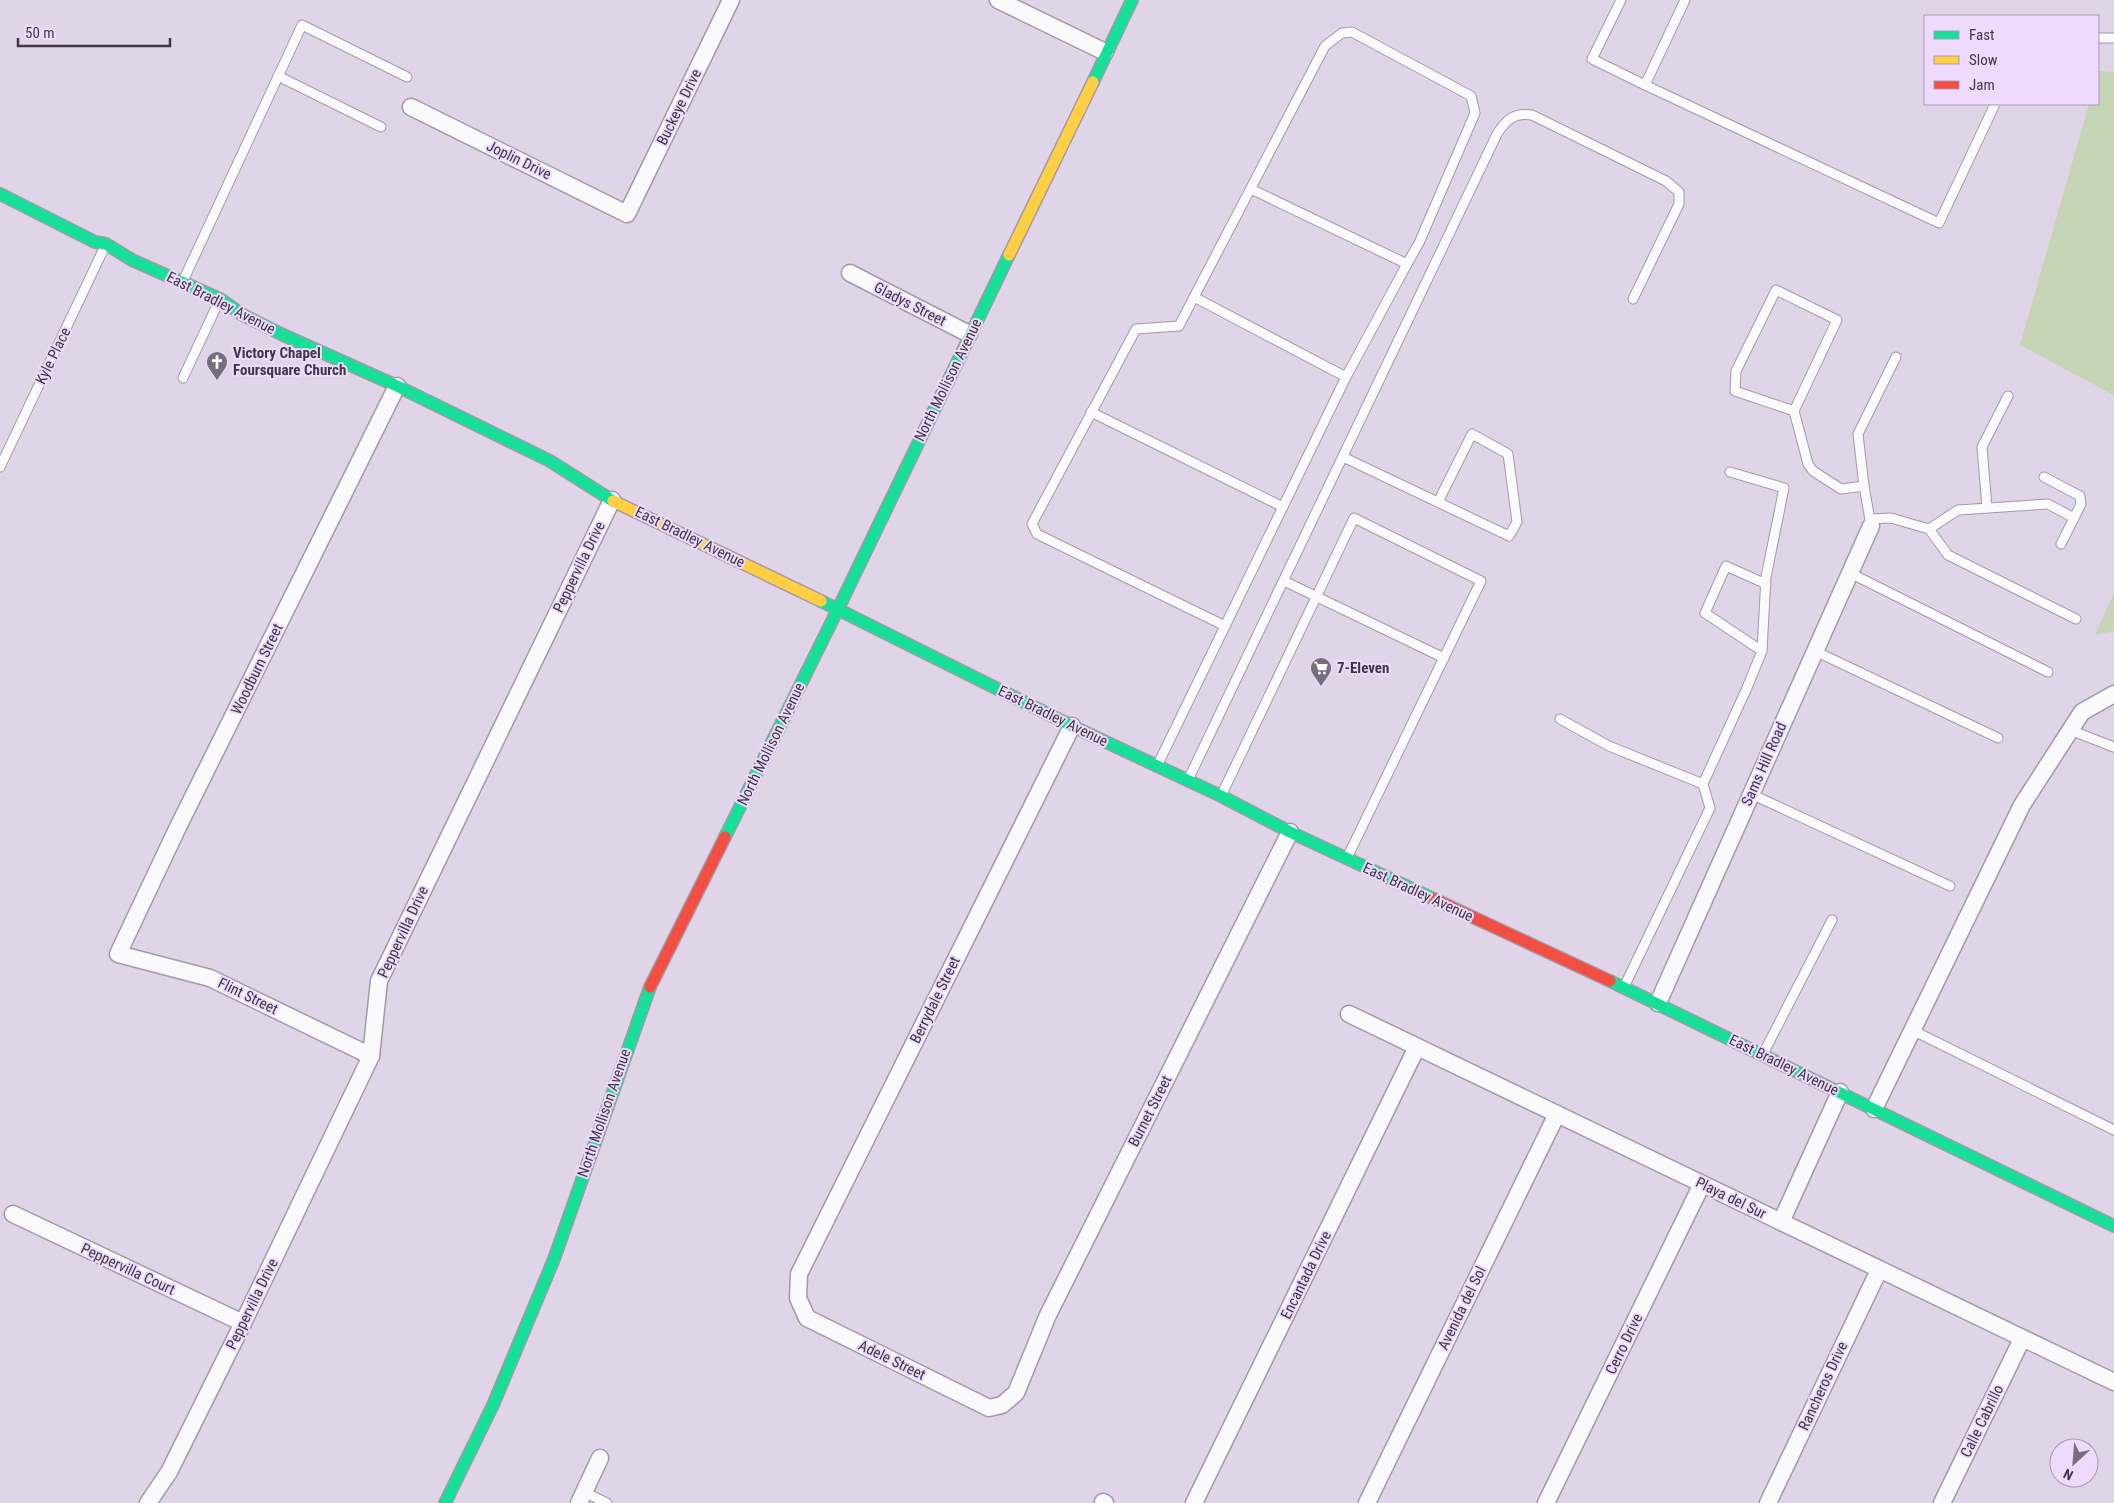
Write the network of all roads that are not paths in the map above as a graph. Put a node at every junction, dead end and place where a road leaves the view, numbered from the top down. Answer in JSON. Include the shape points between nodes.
{"nodes":[{"id":1,"x":731,"y":0,"type":"edge"},
{"id":2,"x":998,"y":0,"type":"edge"},
{"id":3,"x":1132,"y":0,"type":"edge"},
{"id":4,"x":1621,"y":0,"type":"edge"},
{"id":5,"x":1685,"y":0,"type":"edge"},
{"id":6,"x":2099,"y":38,"type":"edge"},
{"id":7,"x":2114,"y":38,"type":"edge"},
{"id":8,"x":1105,"y":52,"type":"junction"},
{"id":9,"x":278,"y":76,"type":"junction"},
{"id":10,"x":407,"y":77,"type":"dead end"},
{"id":11,"x":1645,"y":85,"type":"junction"},
{"id":12,"x":1996,"y":105,"type":"edge"},
{"id":13,"x":411,"y":107,"type":"dead end"},
{"id":14,"x":381,"y":127,"type":"dead end"},
{"id":15,"x":1250,"y":188,"type":"junction"},
{"id":16,"x":0,"y":194,"type":"edge"},
{"id":17,"x":627,"y":214,"type":"joint"},
{"id":18,"x":106,"y":244,"type":"junction"},
{"id":19,"x":1407,"y":264,"type":"junction"},
{"id":20,"x":850,"y":274,"type":"dead end"},
{"id":21,"x":182,"y":281,"type":"junction"},
{"id":22,"x":1194,"y":297,"type":"junction"},
{"id":23,"x":220,"y":299,"type":"junction"},
{"id":24,"x":1633,"y":299,"type":"dead end"},
{"id":25,"x":969,"y":334,"type":"junction"},
{"id":26,"x":1896,"y":357,"type":"dead end"},
{"id":27,"x":1346,"y":377,"type":"junction"},
{"id":28,"x":183,"y":378,"type":"dead end"},
{"id":29,"x":397,"y":386,"type":"junction"},
{"id":30,"x":2008,"y":396,"type":"dead end"},
{"id":31,"x":1794,"y":411,"type":"junction"},
{"id":32,"x":1091,"y":412,"type":"junction"},
{"id":33,"x":1343,"y":456,"type":"junction"},
{"id":34,"x":0,"y":467,"type":"edge"},
{"id":35,"x":1730,"y":472,"type":"dead end"},
{"id":36,"x":2044,"y":477,"type":"dead end"},
{"id":37,"x":1864,"y":486,"type":"junction"},
{"id":38,"x":612,"y":500,"type":"junction"},
{"id":39,"x":1438,"y":502,"type":"junction"},
{"id":40,"x":1283,"y":507,"type":"junction"},
{"id":41,"x":1987,"y":508,"type":"junction"},
{"id":42,"x":2074,"y":518,"type":"junction"},
{"id":43,"x":1871,"y":522,"type":"junction"},
{"id":44,"x":1929,"y":529,"type":"junction"},
{"id":45,"x":2061,"y":544,"type":"dead end"},
{"id":46,"x":1850,"y":573,"type":"junction"},
{"id":47,"x":1284,"y":581,"type":"junction"},
{"id":48,"x":1766,"y":584,"type":"junction"},
{"id":49,"x":1317,"y":597,"type":"junction"},
{"id":50,"x":838,"y":609,"type":"junction"},
{"id":51,"x":2076,"y":619,"type":"dead end"},
{"id":52,"x":1225,"y":626,"type":"junction"},
{"id":53,"x":1762,"y":651,"type":"junction"},
{"id":54,"x":1815,"y":651,"type":"junction"},
{"id":55,"x":1444,"y":658,"type":"junction"},
{"id":56,"x":2048,"y":672,"type":"dead end"},
{"id":57,"x":2114,"y":694,"type":"edge"},
{"id":58,"x":1560,"y":719,"type":"dead end"},
{"id":59,"x":1072,"y":726,"type":"junction"},
{"id":60,"x":2070,"y":730,"type":"junction"},
{"id":61,"x":1998,"y":738,"type":"dead end"},
{"id":62,"x":2114,"y":747,"type":"edge"},
{"id":63,"x":1157,"y":767,"type":"junction"},
{"id":64,"x":1188,"y":781,"type":"junction"},
{"id":65,"x":1703,"y":784,"type":"junction"},
{"id":66,"x":1751,"y":794,"type":"junction"},
{"id":67,"x":1221,"y":796,"type":"junction"},
{"id":68,"x":1290,"y":832,"type":"junction"},
{"id":69,"x":1347,"y":858,"type":"junction"},
{"id":70,"x":1950,"y":886,"type":"dead end"},
{"id":71,"x":1832,"y":920,"type":"dead end"},
{"id":72,"x":118,"y":954,"type":"joint"},
{"id":73,"x":1624,"y":987,"type":"junction"},
{"id":74,"x":1658,"y":1003,"type":"junction"},
{"id":75,"x":1349,"y":1014,"type":"dead end"},
{"id":76,"x":1912,"y":1030,"type":"junction"},
{"id":77,"x":1417,"y":1047,"type":"junction"},
{"id":78,"x":1763,"y":1054,"type":"junction"},
{"id":79,"x":371,"y":1056,"type":"junction"},
{"id":80,"x":1840,"y":1092,"type":"junction"},
{"id":81,"x":1874,"y":1109,"type":"junction"},
{"id":82,"x":1557,"y":1114,"type":"junction"},
{"id":83,"x":2114,"y":1130,"type":"edge"},
{"id":84,"x":1702,"y":1184,"type":"junction"},
{"id":85,"x":13,"y":1214,"type":"dead end"},
{"id":86,"x":1781,"y":1222,"type":"junction"},
{"id":87,"x":2114,"y":1226,"type":"edge"},
{"id":88,"x":1879,"y":1270,"type":"junction"},
{"id":89,"x":799,"y":1274,"type":"joint"},
{"id":90,"x":243,"y":1324,"type":"junction"},
{"id":91,"x":2022,"y":1339,"type":"junction"},
{"id":92,"x":2114,"y":1382,"type":"edge"},
{"id":93,"x":1016,"y":1392,"type":"joint"},
{"id":94,"x":600,"y":1458,"type":"dead end"},
{"id":95,"x":581,"y":1497,"type":"edge"},
{"id":96,"x":148,"y":1503,"type":"edge"},
{"id":97,"x":444,"y":1503,"type":"edge"},
{"id":98,"x":607,"y":1503,"type":"edge"},
{"id":99,"x":1194,"y":1503,"type":"edge"},
{"id":100,"x":1367,"y":1503,"type":"edge"},
{"id":101,"x":1546,"y":1503,"type":"edge"},
{"id":102,"x":1768,"y":1503,"type":"edge"},
{"id":103,"x":1942,"y":1503,"type":"edge"}],
"edges":[{"from":1,"to":17,"type":"street","name":"Buckeye Drive"},
{"from":2,"to":8,"type":"street"},
{"from":3,"to":8,"type":"main road","name":"North Mollison Avenue"},
{"from":4,"to":11,"type":"lane","via":[[1592,59]]},
{"from":5,"to":11,"type":"lane"},
{"from":6,"to":7,"type":"lane"},
{"from":8,"to":25,"type":"main road","name":"North Mollison Avenue"},
{"from":9,"to":10,"type":"lane","via":[[302,25]]},
{"from":9,"to":14,"type":"lane"},
{"from":9,"to":21,"type":"lane"},
{"from":11,"to":12,"type":"lane","via":[[1940,223]]},
{"from":13,"to":17,"type":"street","name":"Joplin Drive"},
{"from":15,"to":19,"type":"lane"},
{"from":15,"to":19,"type":"lane","via":[[1325,46],[1342,32],[1352,32],[1471,96],[1475,113]]},
{"from":15,"to":22,"type":"lane"},
{"from":16,"to":18,"type":"main road","name":"East Bradley Avenue","via":[[95,242]]},
{"from":18,"to":21,"type":"main road","name":"East Bradley Avenue","via":[[132,260]]},
{"from":18,"to":34,"type":"lane","name":"Kyle Place"},
{"from":19,"to":27,"type":"lane"},
{"from":20,"to":25,"type":"street","name":"Gladys Street"},
{"from":21,"to":23,"type":"main road","name":"East Bradley Avenue"},
{"from":22,"to":27,"type":"lane"},
{"from":22,"to":32,"type":"lane","via":[[1179,326],[1136,329]]},
{"from":23,"to":28,"type":"lane"},
{"from":23,"to":29,"type":"main road","name":"East Bradley Avenue","via":[[243,316]]},
{"from":24,"to":33,"type":"lane","via":[[1679,204],[1679,192],[1666,181],[1532,115],[1514,115],[1496,134]]},
{"from":25,"to":50,"type":"main road","name":"North Mollison Avenue"},
{"from":26,"to":37,"type":"lane","via":[[1858,434]]},
{"from":27,"to":40,"type":"lane"},
{"from":29,"to":38,"type":"main road","name":"East Bradley Avenue","via":[[550,460]]},
{"from":29,"to":72,"type":"street","name":"Woodburn Street"},
{"from":30,"to":41,"type":"lane","via":[[1982,447]]},
{"from":31,"to":31,"type":"lane","via":[[1837,320],[1776,290],[1736,371],[1735,391]]},
{"from":31,"to":37,"type":"lane","via":[[1808,464],[1813,471],[1841,489]]},
{"from":32,"to":40,"type":"lane"},
{"from":32,"to":52,"type":"lane","via":[[1032,524],[1036,534]]},
{"from":33,"to":39,"type":"lane"},
{"from":33,"to":47,"type":"lane"},
{"from":35,"to":48,"type":"lane","via":[[1784,488]]},
{"from":36,"to":42,"type":"lane","via":[[2080,496],[2081,504]]},
{"from":37,"to":43,"type":"lane"},
{"from":38,"to":50,"type":"main road","name":"East Bradley Avenue"},
{"from":38,"to":79,"type":"street","name":"Peppervilla Drive","via":[[379,981]]},
{"from":39,"to":39,"type":"lane","via":[[1509,536],[1517,522],[1508,454],[1472,434]]},
{"from":40,"to":52,"type":"lane"},
{"from":41,"to":42,"type":"lane","via":[[2048,504]]},
{"from":41,"to":44,"type":"lane","via":[[1958,510]]},
{"from":42,"to":45,"type":"lane"},
{"from":43,"to":44,"type":"lane","via":[[1891,518]]},
{"from":43,"to":46,"type":"street","name":"Sams Hill Road"},
{"from":44,"to":51,"type":"lane","via":[[1948,555]]},
{"from":46,"to":54,"type":"street","name":"Sams Hill Road"},
{"from":46,"to":56,"type":"lane"},
{"from":47,"to":49,"type":"lane"},
{"from":47,"to":64,"type":"lane"},
{"from":48,"to":53,"type":"lane"},
{"from":48,"to":53,"type":"lane","via":[[1726,566],[1705,613]]},
{"from":49,"to":55,"type":"lane"},
{"from":49,"to":55,"type":"lane","via":[[1354,518],[1481,581]]},
{"from":49,"to":67,"type":"lane"},
{"from":50,"to":59,"type":"main road","name":"East Bradley Avenue"},
{"from":50,"to":97,"type":"main road","name":"North Mollison Avenue","via":[[646,996],[554,1259],[492,1405]]},
{"from":52,"to":63,"type":"lane"},
{"from":53,"to":65,"type":"lane"},
{"from":54,"to":61,"type":"lane"},
{"from":54,"to":66,"type":"street","name":"Sams Hill Road"},
{"from":55,"to":69,"type":"lane"},
{"from":57,"to":60,"type":"street","via":[[2082,712]]},
{"from":58,"to":65,"type":"lane","via":[[1609,746]]},
{"from":59,"to":63,"type":"main road","name":"East Bradley Avenue"},
{"from":59,"to":89,"type":"street","name":"Berrydale Street"},
{"from":60,"to":62,"type":"lane"},
{"from":60,"to":76,"type":"street","via":[[2022,805]]},
{"from":63,"to":64,"type":"main road","name":"East Bradley Avenue"},
{"from":64,"to":67,"type":"main road","name":"East Bradley Avenue"},
{"from":65,"to":73,"type":"lane","via":[[1710,808]]},
{"from":66,"to":70,"type":"lane"},
{"from":66,"to":74,"type":"street","name":"Sams Hill Road"},
{"from":67,"to":68,"type":"main road","name":"East Bradley Avenue"},
{"from":68,"to":69,"type":"main road","name":"East Bradley Avenue"},
{"from":68,"to":93,"type":"street","name":"Burnet Street","via":[[1048,1316]]},
{"from":69,"to":73,"type":"main road","name":"East Bradley Avenue"},
{"from":71,"to":78,"type":"lane"},
{"from":72,"to":79,"type":"street","name":"Flint Street","via":[[210,978]]},
{"from":73,"to":74,"type":"main road","name":"East Bradley Avenue"},
{"from":74,"to":78,"type":"main road","name":"East Bradley Avenue"},
{"from":75,"to":77,"type":"street","name":"Playa del Sur"},
{"from":76,"to":81,"type":"street"},
{"from":76,"to":83,"type":"lane"},
{"from":77,"to":82,"type":"street","name":"Playa del Sur"},
{"from":77,"to":99,"type":"street","name":"Encantada Drive"},
{"from":78,"to":80,"type":"main road","name":"East Bradley Avenue"},
{"from":79,"to":90,"type":"street","name":"Peppervilla Drive"},
{"from":80,"to":81,"type":"main road","name":"East Bradley Avenue"},
{"from":80,"to":86,"type":"street"},
{"from":81,"to":87,"type":"main road","name":"East Bradley Avenue"},
{"from":82,"to":84,"type":"street","name":"Playa del Sur"},
{"from":82,"to":100,"type":"street","name":"Avenida del Sol"},
{"from":84,"to":86,"type":"street","name":"Playa del Sur"},
{"from":84,"to":101,"type":"street","name":"Cerro Drive"},
{"from":85,"to":90,"type":"street","name":"Peppervilla Court"},
{"from":86,"to":88,"type":"street","name":"Playa del Sur"},
{"from":88,"to":91,"type":"street","name":"Playa del Sur"},
{"from":88,"to":102,"type":"street","name":"Rancheros Drive"},
{"from":89,"to":93,"type":"street","name":"Adele Street","via":[[798,1298],[807,1318],[988,1408],[1002,1405]]},
{"from":90,"to":96,"type":"street","name":"Peppervilla Drive","via":[[169,1472]]},
{"from":91,"to":92,"type":"street","name":"Playa del Sur"},
{"from":91,"to":103,"type":"street","name":"Calle Cabrillo"},
{"from":94,"to":95,"type":"street"},
{"from":95,"to":98,"type":"lane"}]}
